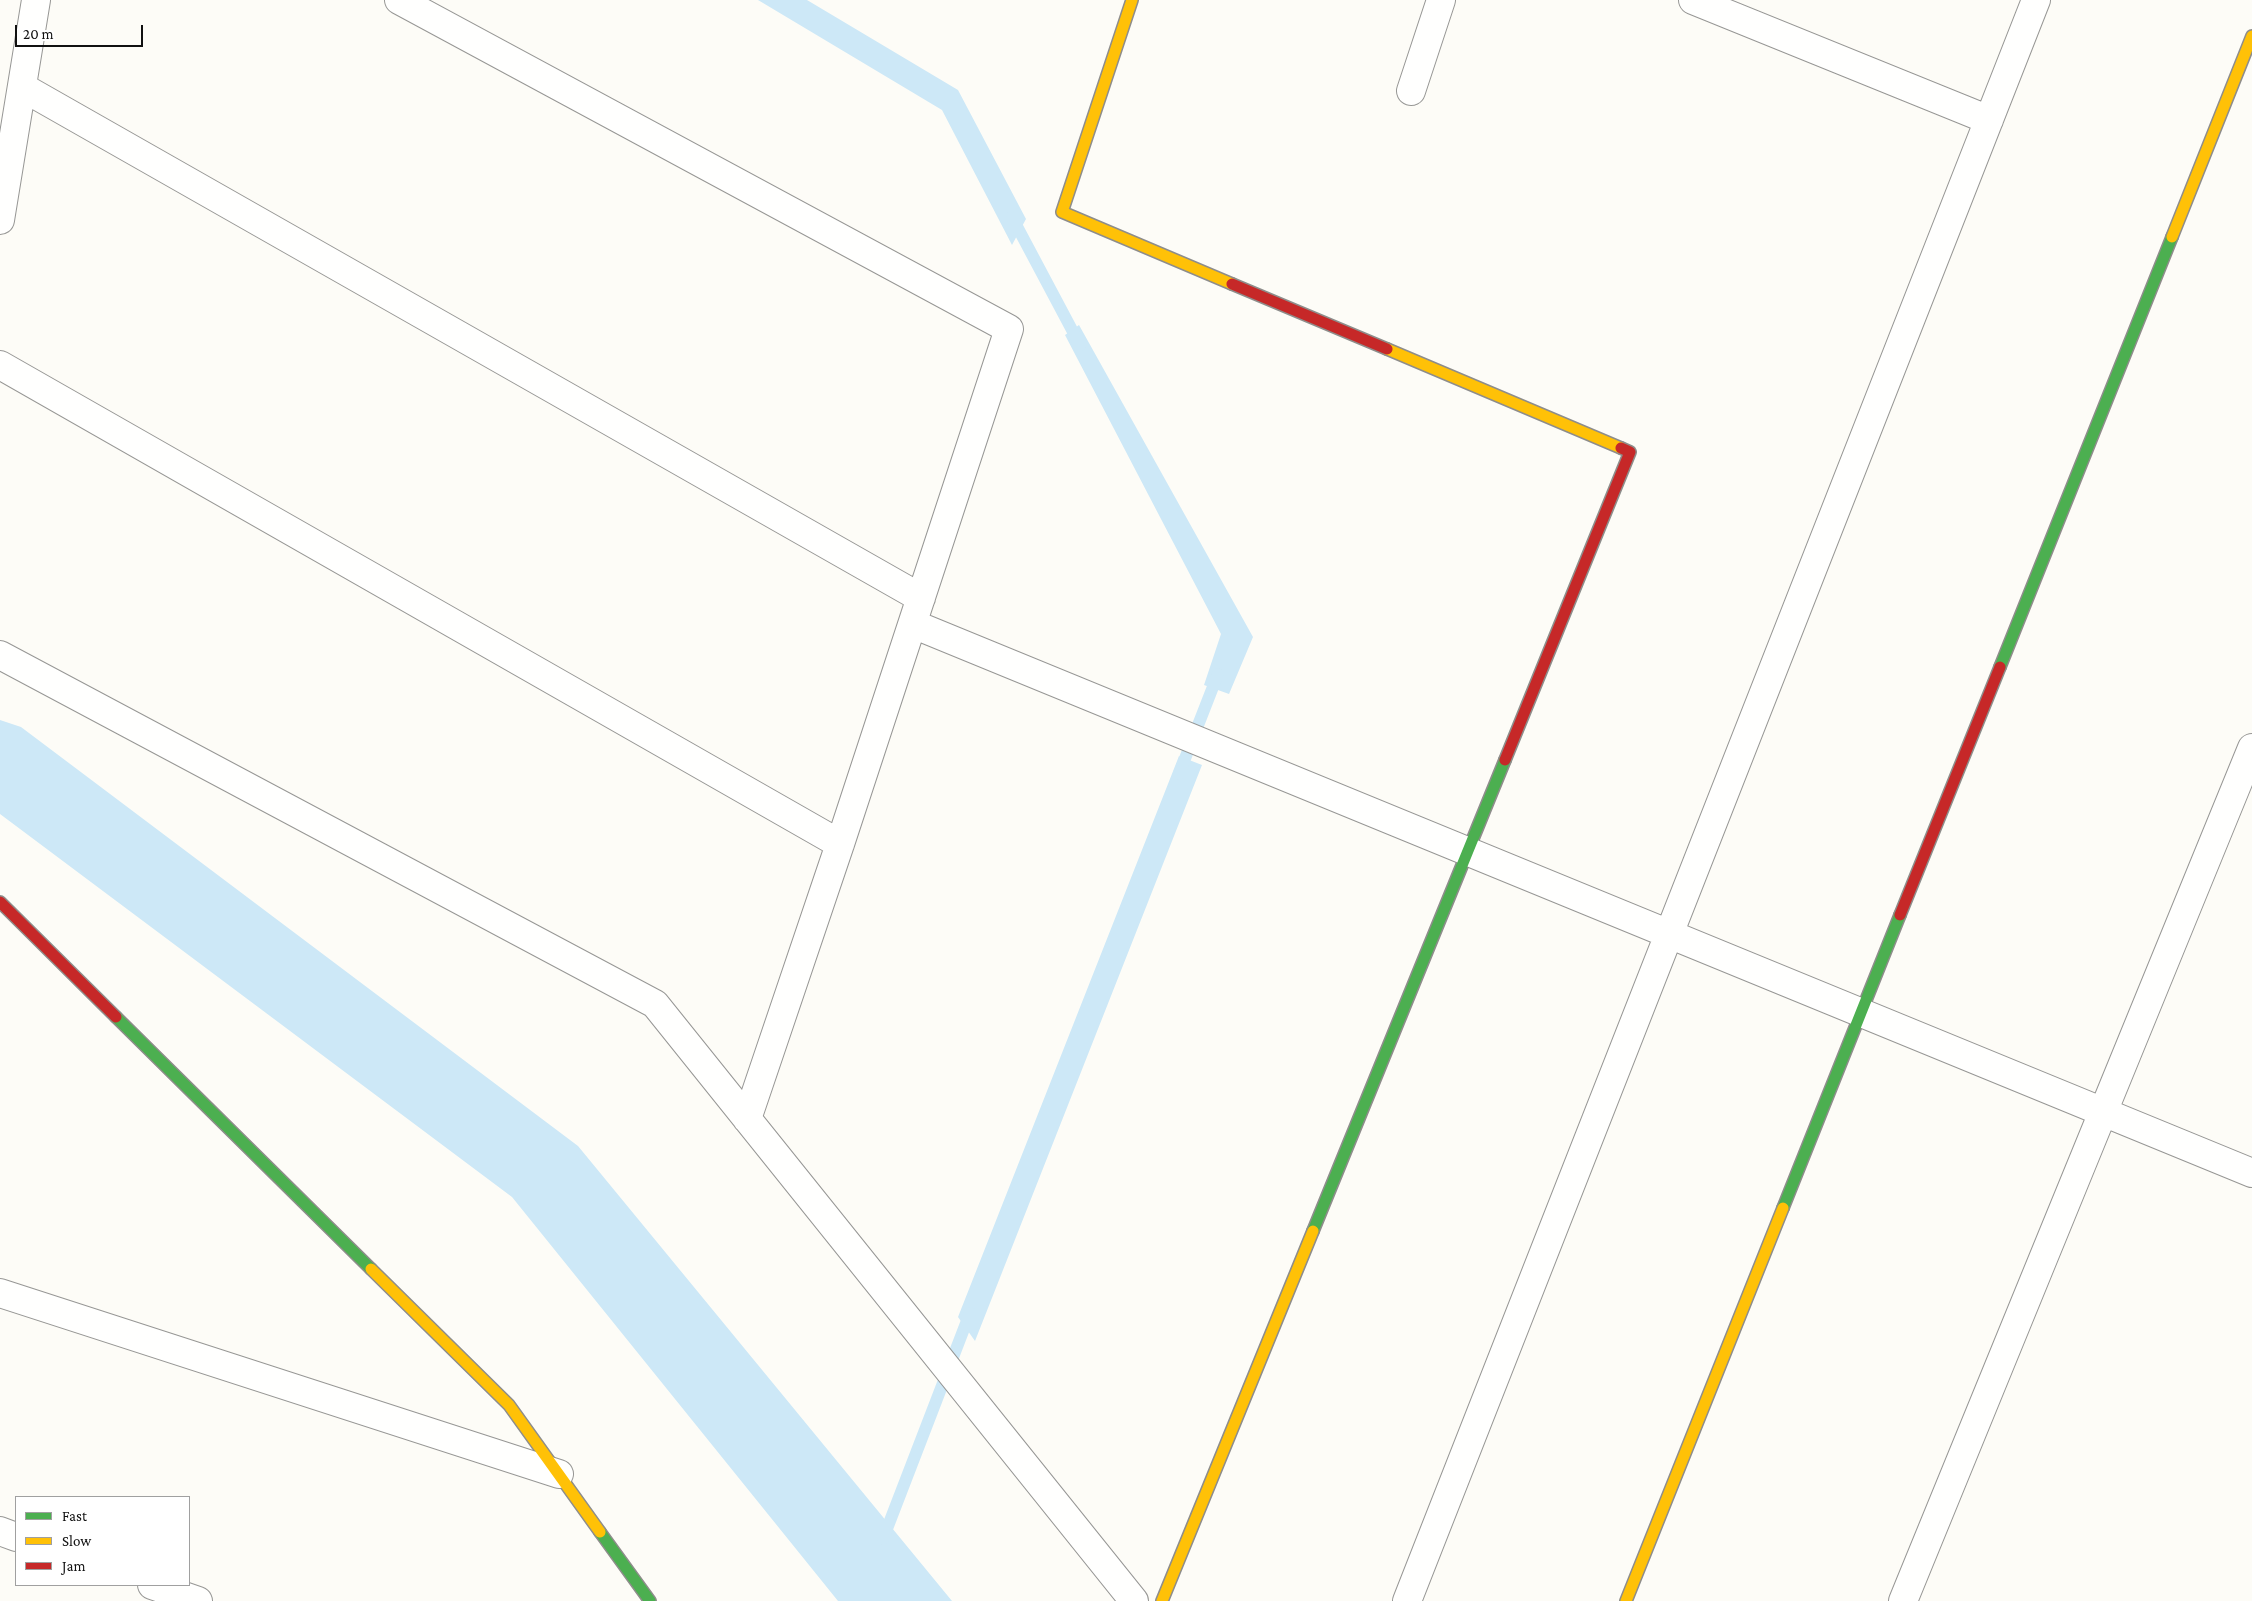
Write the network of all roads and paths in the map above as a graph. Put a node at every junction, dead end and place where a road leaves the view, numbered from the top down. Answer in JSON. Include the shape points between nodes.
{"nodes":[{"id":1,"x":36,"y":0,"type":"edge"},
{"id":2,"x":400,"y":0,"type":"edge"},
{"id":3,"x":1132,"y":0,"type":"edge"},
{"id":4,"x":1441,"y":0,"type":"edge"},
{"id":5,"x":1693,"y":0,"type":"edge"},
{"id":6,"x":2036,"y":0,"type":"edge"},
{"id":7,"x":2252,"y":36,"type":"edge"},
{"id":8,"x":22,"y":87,"type":"junction"},
{"id":9,"x":1410,"y":91,"type":"dead end"},
{"id":10,"x":1989,"y":120,"type":"junction"},
{"id":11,"x":0,"y":220,"type":"edge"},
{"id":12,"x":0,"y":365,"type":"edge"},
{"id":13,"x":921,"y":598,"type":"junction"},
{"id":14,"x":913,"y":624,"type":"junction"},
{"id":15,"x":0,"y":655,"type":"edge"},
{"id":16,"x":2252,"y":748,"type":"edge"},
{"id":17,"x":840,"y":844,"type":"junction"},
{"id":18,"x":1466,"y":851,"type":"junction"},
{"id":19,"x":0,"y":902,"type":"edge"},
{"id":20,"x":1669,"y":934,"type":"junction"},
{"id":21,"x":1861,"y":1013,"type":"junction"},
{"id":22,"x":2103,"y":1112,"type":"junction"},
{"id":23,"x":747,"y":1119,"type":"junction"},
{"id":24,"x":2252,"y":1173,"type":"edge"},
{"id":25,"x":0,"y":1293,"type":"edge"},
{"id":26,"x":559,"y":1474,"type":"junction"},
{"id":27,"x":0,"y":1531,"type":"edge"},
{"id":28,"x":15,"y":1537,"type":"edge"},
{"id":29,"x":155,"y":1586,"type":"edge"},
{"id":30,"x":644,"y":1598,"type":"edge"},
{"id":31,"x":198,"y":1601,"type":"edge"},
{"id":32,"x":1134,"y":1601,"type":"edge"},
{"id":33,"x":1162,"y":1601,"type":"edge"},
{"id":34,"x":1407,"y":1601,"type":"edge"},
{"id":35,"x":1626,"y":1601,"type":"edge"},
{"id":36,"x":1903,"y":1601,"type":"edge"}],
"edges":[{"from":1,"to":8,"type":"street"},
{"from":2,"to":13,"type":"street","via":[[1009,329]]},
{"from":3,"to":18,"type":"street","via":[[1062,212],[1630,452]]},
{"from":4,"to":9,"type":"street"},
{"from":5,"to":10,"type":"street"},
{"from":6,"to":10,"type":"street"},
{"from":7,"to":21,"type":"street"},
{"from":8,"to":11,"type":"street"},
{"from":8,"to":13,"type":"street"},
{"from":10,"to":20,"type":"street"},
{"from":12,"to":17,"type":"street"},
{"from":13,"to":14,"type":"street"},
{"from":14,"to":17,"type":"street"},
{"from":14,"to":18,"type":"street"},
{"from":15,"to":23,"type":"street","via":[[655,1004]]},
{"from":16,"to":22,"type":"street"},
{"from":17,"to":23,"type":"street"},
{"from":18,"to":20,"type":"street"},
{"from":18,"to":33,"type":"street"},
{"from":19,"to":26,"type":"street","via":[[509,1405]]},
{"from":20,"to":21,"type":"street"},
{"from":20,"to":34,"type":"street"},
{"from":21,"to":22,"type":"street"},
{"from":21,"to":35,"type":"street"},
{"from":22,"to":24,"type":"street"},
{"from":22,"to":36,"type":"street"},
{"from":23,"to":32,"type":"street"},
{"from":25,"to":26,"type":"street"},
{"from":26,"to":30,"type":"street"},
{"from":27,"to":28,"type":"street"},
{"from":29,"to":31,"type":"street"}]}
